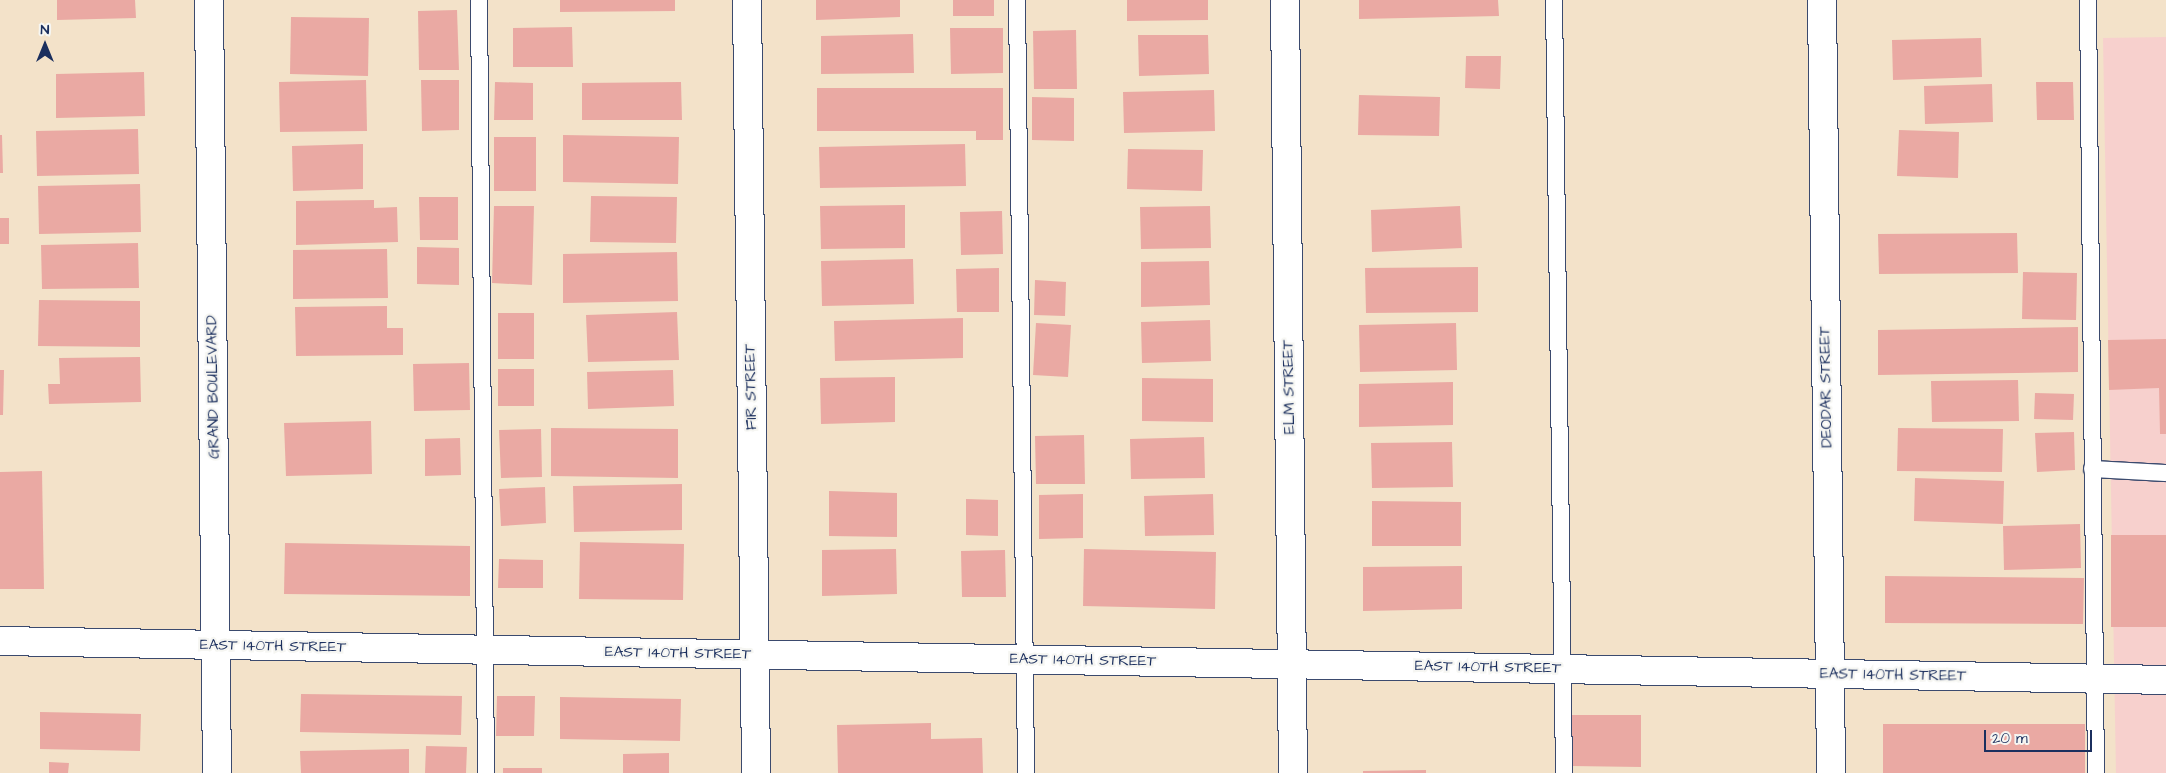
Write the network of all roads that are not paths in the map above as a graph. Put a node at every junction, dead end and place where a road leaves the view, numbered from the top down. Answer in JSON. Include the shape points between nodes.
{"nodes":[{"id":1,"x":209,"y":0,"type":"edge"},
{"id":2,"x":479,"y":0,"type":"edge"},
{"id":3,"x":747,"y":0,"type":"edge"},
{"id":4,"x":1017,"y":0,"type":"edge"},
{"id":5,"x":1285,"y":0,"type":"edge"},
{"id":6,"x":1554,"y":0,"type":"edge"},
{"id":7,"x":1822,"y":0,"type":"edge"},
{"id":8,"x":2088,"y":0,"type":"edge"},
{"id":9,"x":2092,"y":469,"type":"junction"},
{"id":10,"x":2166,"y":473,"type":"edge"},
{"id":11,"x":0,"y":641,"type":"edge"},
{"id":12,"x":215,"y":645,"type":"junction"},
{"id":13,"x":485,"y":650,"type":"junction"},
{"id":14,"x":754,"y":654,"type":"junction"},
{"id":15,"x":1024,"y":659,"type":"junction"},
{"id":16,"x":1292,"y":664,"type":"junction"},
{"id":17,"x":1562,"y":669,"type":"junction"},
{"id":18,"x":1830,"y":674,"type":"junction"},
{"id":19,"x":2094,"y":678,"type":"junction"},
{"id":20,"x":2166,"y":680,"type":"edge"},
{"id":21,"x":218,"y":773,"type":"edge"},
{"id":22,"x":486,"y":773,"type":"edge"},
{"id":23,"x":756,"y":773,"type":"edge"},
{"id":24,"x":1026,"y":773,"type":"edge"},
{"id":25,"x":1293,"y":773,"type":"edge"},
{"id":26,"x":1564,"y":773,"type":"edge"},
{"id":27,"x":1831,"y":773,"type":"edge"},
{"id":28,"x":2096,"y":773,"type":"edge"}],
"edges":[{"from":1,"to":12,"type":"street","name":"GRAND BOULEVARD"},
{"from":2,"to":13,"type":"lane"},
{"from":3,"to":14,"type":"street","name":"FIR STREET"},
{"from":4,"to":15,"type":"lane"},
{"from":5,"to":16,"type":"street","name":"ELM STREET"},
{"from":6,"to":17,"type":"lane"},
{"from":7,"to":18,"type":"street","name":"DEODAR STREET"},
{"from":8,"to":9,"type":"lane"},
{"from":9,"to":10,"type":"lane"},
{"from":9,"to":19,"type":"lane"},
{"from":11,"to":12,"type":"street","name":"EAST 140TH STREET"},
{"from":12,"to":13,"type":"street","name":"EAST 140TH STREET"},
{"from":12,"to":21,"type":"street","name":"GRAND BOULEVARD"},
{"from":13,"to":14,"type":"street","name":"EAST 140TH STREET"},
{"from":13,"to":22,"type":"lane"},
{"from":14,"to":15,"type":"street","name":"EAST 140TH STREET"},
{"from":14,"to":23,"type":"street","name":"FIR STREET"},
{"from":15,"to":16,"type":"street","name":"EAST 140TH STREET"},
{"from":15,"to":24,"type":"lane"},
{"from":16,"to":17,"type":"street","name":"EAST 140TH STREET"},
{"from":16,"to":25,"type":"street","name":"ELM STREET"},
{"from":17,"to":18,"type":"street","name":"EAST 140TH STREET"},
{"from":17,"to":26,"type":"lane"},
{"from":18,"to":19,"type":"street","name":"EAST 140TH STREET"},
{"from":18,"to":27,"type":"street","name":"DEODAR STREET"},
{"from":19,"to":20,"type":"street","name":"EAST 140TH STREET"},
{"from":19,"to":28,"type":"lane"}]}
